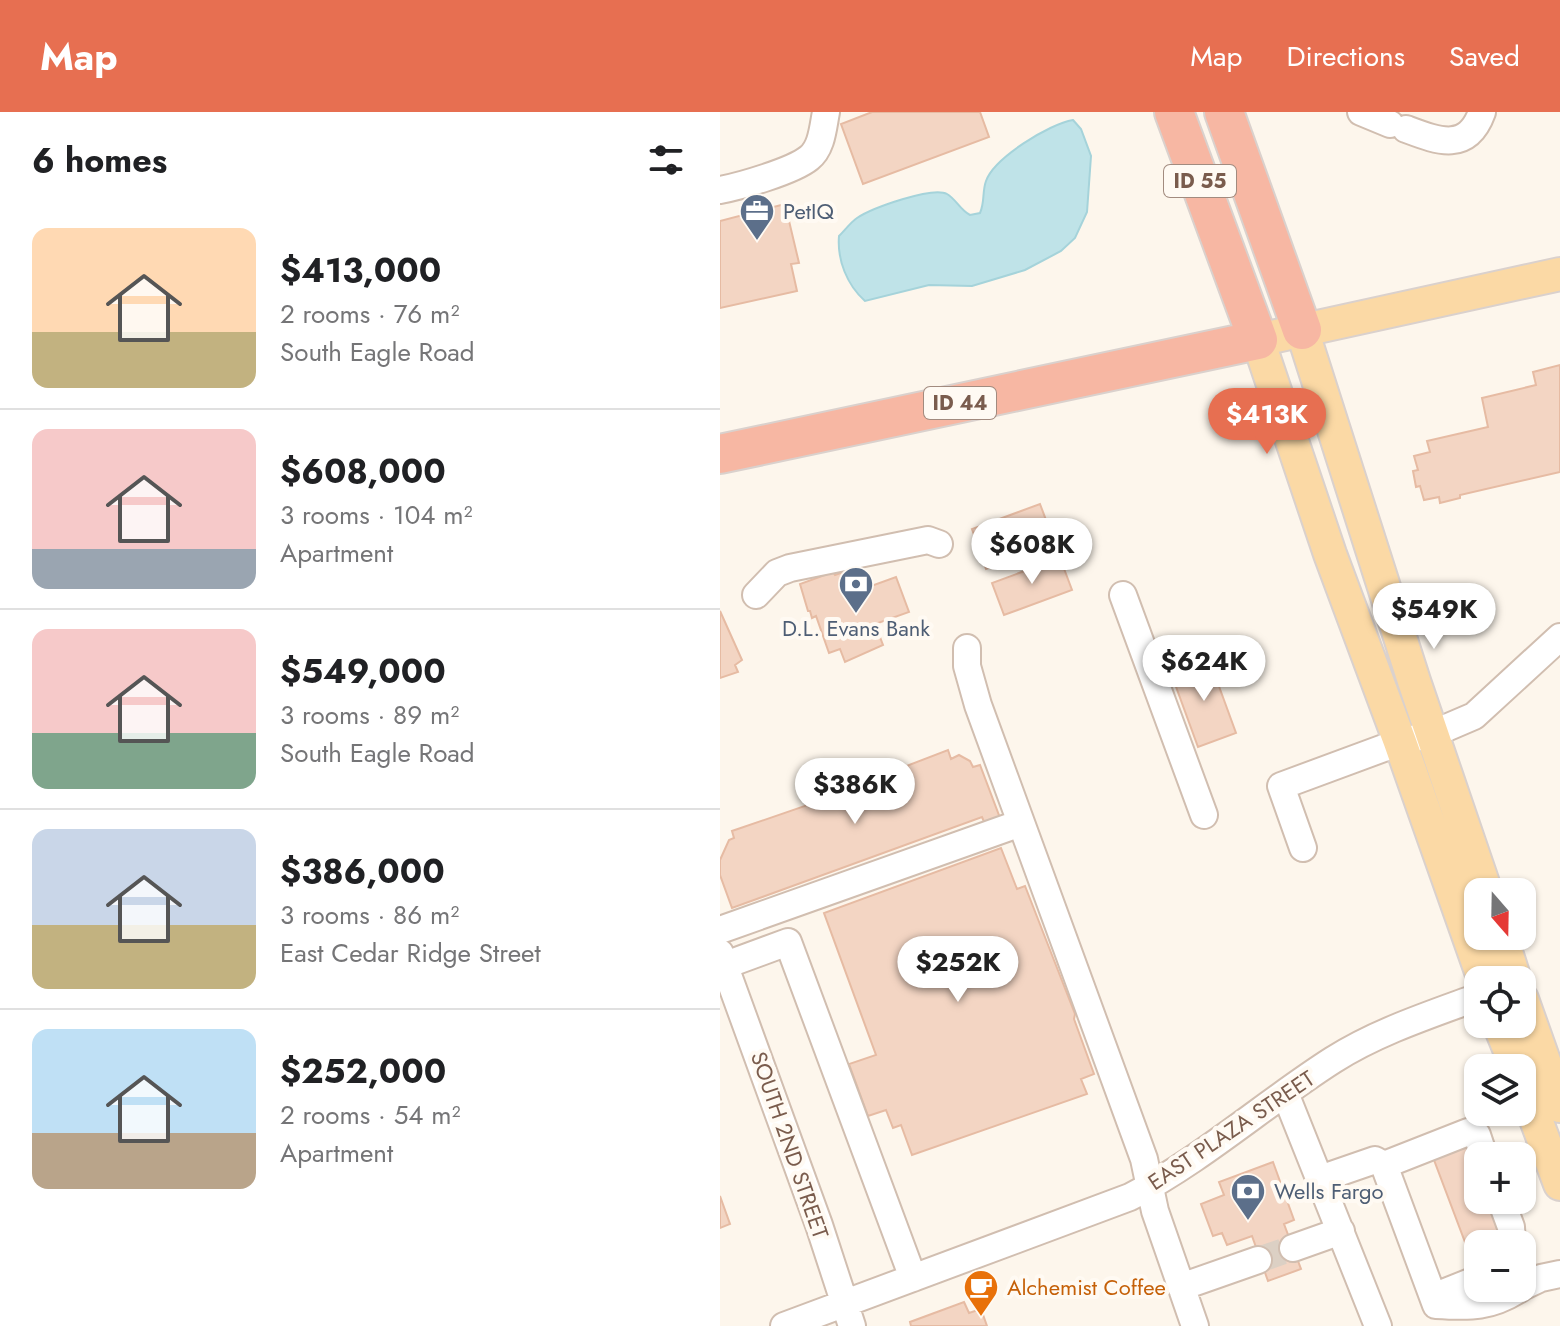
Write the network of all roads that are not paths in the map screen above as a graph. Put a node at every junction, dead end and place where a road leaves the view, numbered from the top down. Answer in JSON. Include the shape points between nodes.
{"nodes":[{"id":1,"x":826,"y":112,"type":"edge"},
{"id":2,"x":1174,"y":112,"type":"edge"},
{"id":3,"x":1224,"y":112,"type":"edge"},
{"id":4,"x":1361,"y":112,"type":"edge"},
{"id":5,"x":1479,"y":120,"type":"edge"},
{"id":6,"x":720,"y":190,"type":"edge"},
{"id":7,"x":1560,"y":274,"type":"edge"},
{"id":8,"x":1302,"y":330,"type":"junction"},
{"id":9,"x":1258,"y":340,"type":"junction"},
{"id":10,"x":720,"y":454,"type":"edge"},
{"id":11,"x":939,"y":544,"type":"dead end"},
{"id":12,"x":756,"y":595,"type":"dead end"},
{"id":13,"x":1123,"y":595,"type":"dead end"},
{"id":14,"x":1560,"y":637,"type":"edge"},
{"id":15,"x":967,"y":648,"type":"dead end"},
{"id":16,"x":1432,"y":734,"type":"junction"},
{"id":17,"x":1400,"y":742,"type":"junction"},
{"id":18,"x":1204,"y":815,"type":"dead end"},
{"id":19,"x":1021,"y":823,"type":"junction"},
{"id":20,"x":1303,"y":848,"type":"dead end"},
{"id":21,"x":1481,"y":878,"type":"edge"},
{"id":22,"x":720,"y":930,"type":"edge"},
{"id":23,"x":722,"y":962,"type":"edge"},
{"id":24,"x":1479,"y":966,"type":"edge"},
{"id":25,"x":1464,"y":1002,"type":"edge"},
{"id":26,"x":1536,"y":1038,"type":"edge"},
{"id":27,"x":1285,"y":1093,"type":"junction"},
{"id":28,"x":1560,"y":1106,"type":"edge"},
{"id":29,"x":1536,"y":1120,"type":"edge"},
{"id":30,"x":1479,"y":1142,"type":"edge"},
{"id":31,"x":1384,"y":1165,"type":"junction"},
{"id":32,"x":1320,"y":1179,"type":"junction"},
{"id":33,"x":1560,"y":1184,"type":"edge"},
{"id":34,"x":1151,"y":1186,"type":"junction"},
{"id":35,"x":1341,"y":1231,"type":"junction"},
{"id":36,"x":1293,"y":1248,"type":"tunnel mouth"},
{"id":37,"x":1258,"y":1260,"type":"tunnel mouth"},
{"id":38,"x":1560,"y":1274,"type":"edge"},
{"id":39,"x":913,"y":1278,"type":"junction"},
{"id":40,"x":1536,"y":1280,"type":"edge"},
{"id":41,"x":1464,"y":1286,"type":"edge"},
{"id":42,"x":1181,"y":1287,"type":"junction"},
{"id":43,"x":1434,"y":1301,"type":"junction"},
{"id":44,"x":1496,"y":1302,"type":"edge"},
{"id":45,"x":848,"y":1315,"type":"edge"},
{"id":46,"x":784,"y":1326,"type":"edge"},
{"id":47,"x":1195,"y":1326,"type":"edge"},
{"id":48,"x":1378,"y":1326,"type":"edge"}],
"edges":[{"from":1,"to":6,"type":"street","via":[[810,158]]},
{"from":2,"to":9,"type":"highway","number":"ID 55"},
{"from":3,"to":8,"type":"highway","number":"ID 55"},
{"from":4,"to":5,"type":"street","via":[[1442,142],[1465,137]]},
{"from":7,"to":8,"type":"main road","number":"ID 44"},
{"from":8,"to":9,"type":"main road","number":"ID 44"},
{"from":8,"to":16,"type":"main road"},
{"from":9,"to":10,"type":"highway","number":"ID 44"},
{"from":9,"to":17,"type":"main road"},
{"from":11,"to":12,"type":"street","via":[[928,540],[790,568],[777,573]]},
{"from":13,"to":18,"type":"street"},
{"from":14,"to":16,"type":"street","via":[[1474,716]]},
{"from":15,"to":19,"type":"street","via":[[978,705]]},
{"from":16,"to":17,"type":"street"},
{"from":16,"to":21,"type":"main road"},
{"from":17,"to":20,"type":"street","via":[[1281,786]]},
{"from":17,"to":24,"type":"main road"},
{"from":19,"to":22,"type":"street"},
{"from":19,"to":34,"type":"street"},
{"from":23,"to":39,"type":"street","via":[[788,942]]},
{"from":23,"to":45,"type":"street","name":"SOUTH 2ND STREET"},
{"from":25,"to":27,"type":"street","name":"EAST PLAZA STREET","via":[[1384,1033]]},
{"from":26,"to":28,"type":"main road"},
{"from":27,"to":32,"type":"street"},
{"from":27,"to":34,"type":"street","name":"EAST PLAZA STREET"},
{"from":29,"to":33,"type":"main road"},
{"from":30,"to":31,"type":"street","via":[[1468,1132]]},
{"from":31,"to":32,"type":"street","via":[[1375,1160]]},
{"from":31,"to":43,"type":"street"},
{"from":32,"to":35,"type":"street"},
{"from":34,"to":39,"type":"street","name":"EAST PLAZA STREET"},
{"from":34,"to":42,"type":"street"},
{"from":35,"to":36,"type":"street"},
{"from":35,"to":48,"type":"street"},
{"from":37,"to":42,"type":"street"},
{"from":38,"to":40,"type":"street"},
{"from":39,"to":45,"type":"street","name":"EAST PLAZA STREET"},
{"from":41,"to":43,"type":"street"},
{"from":42,"to":47,"type":"street"},
{"from":43,"to":44,"type":"street","via":[[1477,1307]]},
{"from":45,"to":46,"type":"street","name":"EAST PLAZA STREET"}]}
